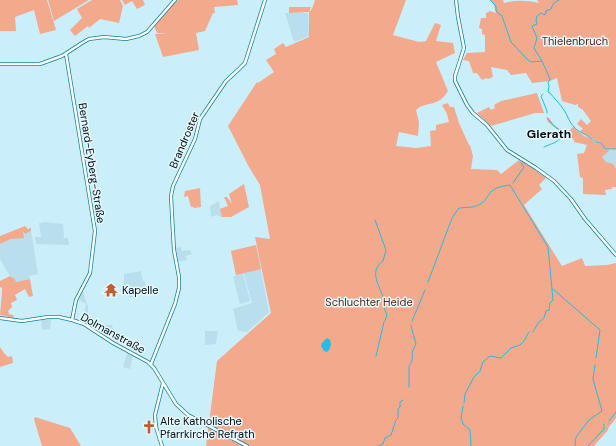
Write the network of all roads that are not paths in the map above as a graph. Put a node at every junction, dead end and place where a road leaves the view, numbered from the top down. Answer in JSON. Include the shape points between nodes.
{"nodes":[{"id":1,"x":175,"y":0,"type":"edge"},
{"id":2,"x":265,"y":0,"type":"edge"},
{"id":3,"x":456,"y":0,"type":"edge"},
{"id":4,"x":66,"y":54,"type":"junction"},
{"id":5,"x":0,"y":64,"type":"edge"},
{"id":6,"x":616,"y":255,"type":"edge"},
{"id":7,"x":0,"y":318,"type":"edge"},
{"id":8,"x":72,"y":320,"type":"junction"},
{"id":9,"x":151,"y":364,"type":"junction"},
{"id":10,"x":163,"y":383,"type":"junction"},
{"id":11,"x":160,"y":391,"type":"junction"},
{"id":12,"x":168,"y":391,"type":"junction"},
{"id":13,"x":162,"y":446,"type":"edge"},
{"id":14,"x":247,"y":446,"type":"edge"}],
"edges":[{"from":1,"to":4,"type":"street","via":[[147,32],[139,36],[126,39],[94,38]]},
{"from":2,"to":9,"type":"street","name":"Brandroster","via":[[243,66],[226,81],[200,119],[195,139],[175,181],[172,191],[173,232],[179,288]]},
{"from":3,"to":6,"type":"street","via":[[464,48],[455,81],[469,108],[507,150],[554,181]]},
{"from":4,"to":5,"type":"street","via":[[35,65]]},
{"from":4,"to":8,"type":"street","name":"Bernard-Eyberg-Straße","via":[[95,231],[89,276],[76,300]]},
{"from":7,"to":8,"type":"street","name":"Dolmanstraße","via":[[22,321],[51,317]]},
{"from":8,"to":9,"type":"street","name":"Dolmanstraße","via":[[84,324]]},
{"from":9,"to":10,"type":"street","name":"Dolmanstraße"},
{"from":10,"to":11,"type":"street"},
{"from":10,"to":12,"type":"street","name":"Dolmanstraße"},
{"from":11,"to":12,"type":"street"},
{"from":11,"to":13,"type":"street","via":[[155,415]]},
{"from":12,"to":14,"type":"street","name":"Dolmanstraße","via":[[176,404],[188,415]]}]}
